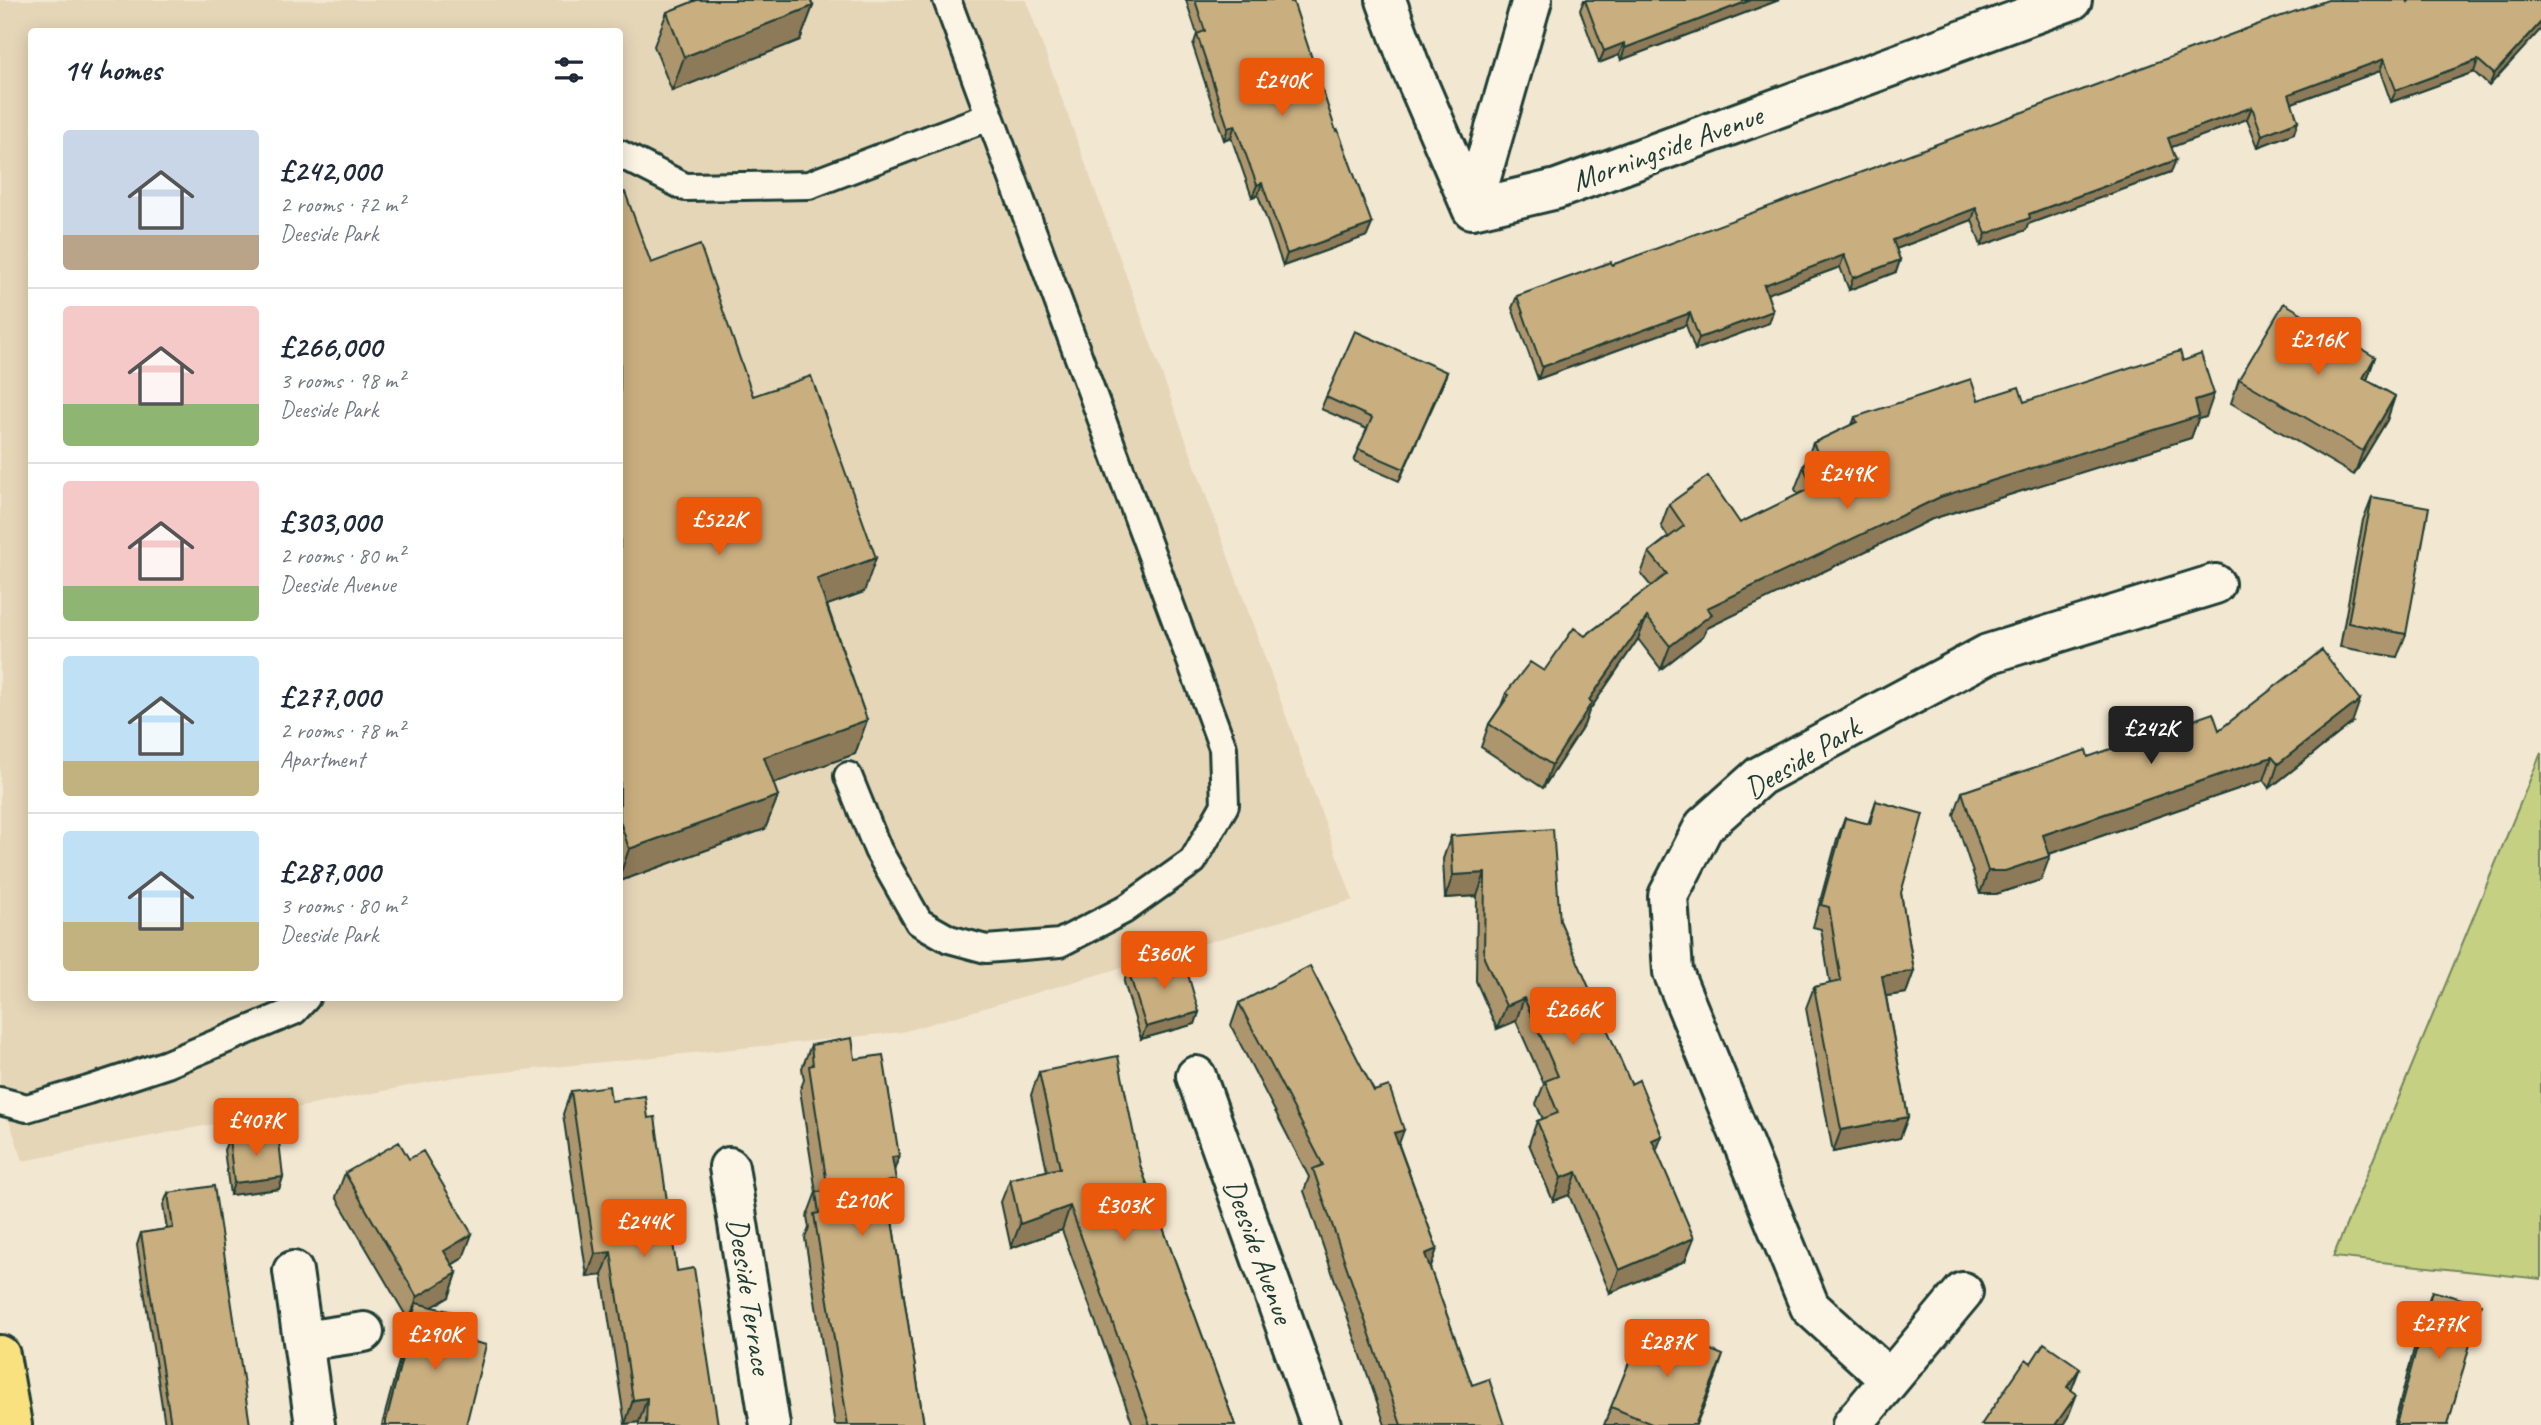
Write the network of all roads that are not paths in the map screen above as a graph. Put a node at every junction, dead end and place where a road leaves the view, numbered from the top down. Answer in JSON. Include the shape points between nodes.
{"nodes":[{"id":1,"x":947,"y":0,"type":"edge"},
{"id":2,"x":1387,"y":0,"type":"edge"},
{"id":3,"x":1532,"y":0,"type":"edge"},
{"id":4,"x":2072,"y":0,"type":"edge"},
{"id":5,"x":988,"y":117,"type":"junction"},
{"id":6,"x":623,"y":155,"type":"edge"},
{"id":7,"x":1472,"y":209,"type":"junction"},
{"id":8,"x":2215,"y":584,"type":"dead end"},
{"id":9,"x":848,"y":776,"type":"dead end"},
{"id":10,"x":303,"y":1001,"type":"edge"},
{"id":11,"x":1196,"y":1076,"type":"dead end"},
{"id":12,"x":0,"y":1101,"type":"edge"},
{"id":13,"x":730,"y":1167,"type":"dead end"},
{"id":14,"x":293,"y":1271,"type":"dead end"},
{"id":15,"x":1964,"y":1292,"type":"dead end"},
{"id":16,"x":364,"y":1332,"type":"dead end"},
{"id":17,"x":303,"y":1341,"type":"junction"},
{"id":18,"x":0,"y":1355,"type":"edge"},
{"id":19,"x":1889,"y":1379,"type":"junction"},
{"id":20,"x":12,"y":1425,"type":"edge"},
{"id":21,"x":315,"y":1425,"type":"edge"},
{"id":22,"x":770,"y":1425,"type":"edge"},
{"id":23,"x":1321,"y":1425,"type":"edge"},
{"id":24,"x":1852,"y":1425,"type":"edge"}],
"edges":[{"from":1,"to":5,"type":"lane"},
{"from":2,"to":7,"type":"street"},
{"from":3,"to":7,"type":"street"},
{"from":4,"to":7,"type":"street","name":"Morningside Avenue","via":[[1557,188]]},
{"from":5,"to":6,"type":"lane","via":[[809,186],[685,187]]},
{"from":5,"to":9,"type":"lane","via":[[1223,748],[1225,805],[1193,861],[1124,910],[1060,943],[986,949],[949,939],[919,922],[877,850]]},
{"from":8,"to":19,"type":"street","name":"Deeside Park","via":[[1988,654],[1760,776],[1704,826],[1668,896],[1673,972],[1810,1307]]},
{"from":10,"to":12,"type":"lane","via":[[294,1011],[154,1068],[27,1108]]},
{"from":11,"to":23,"type":"street","name":"Deeside Avenue"},
{"from":13,"to":22,"type":"street","name":"Deeside Terrace"},
{"from":14,"to":17,"type":"street"},
{"from":15,"to":19,"type":"street"},
{"from":16,"to":17,"type":"street"},
{"from":17,"to":21,"type":"street"},
{"from":18,"to":20,"type":"main road"},
{"from":19,"to":24,"type":"street"}]}
